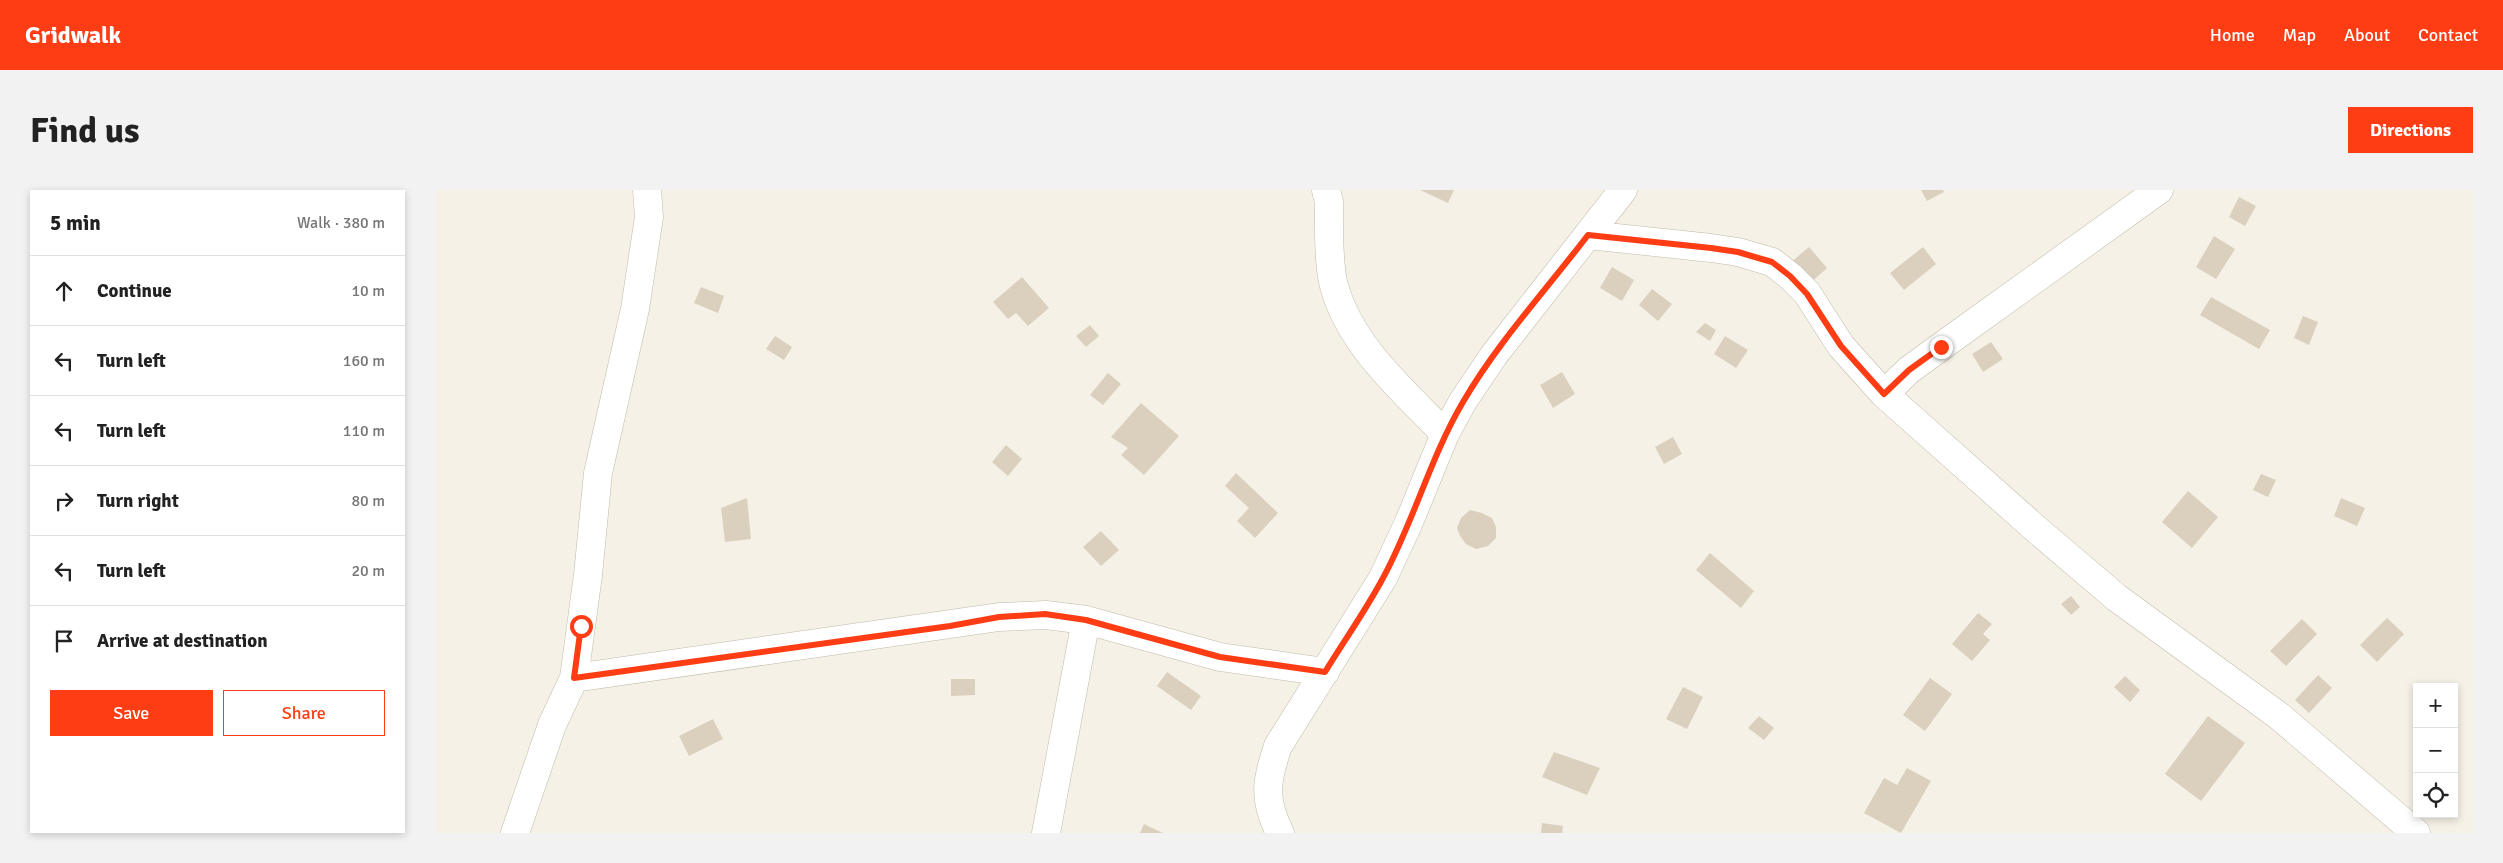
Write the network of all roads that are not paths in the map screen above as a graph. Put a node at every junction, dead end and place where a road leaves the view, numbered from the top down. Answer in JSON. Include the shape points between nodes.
{"nodes":[{"id":1,"x":647,"y":190,"type":"edge"},
{"id":2,"x":1326,"y":190,"type":"edge"},
{"id":3,"x":1623,"y":190,"type":"edge"},
{"id":4,"x":2159,"y":190,"type":"edge"},
{"id":5,"x":1588,"y":235,"type":"junction"},
{"id":6,"x":1884,"y":394,"type":"junction"},
{"id":7,"x":1445,"y":434,"type":"junction"},
{"id":8,"x":1086,"y":620,"type":"junction"},
{"id":9,"x":1325,"y":672,"type":"junction"},
{"id":10,"x":574,"y":678,"type":"junction"},
{"id":11,"x":1270,"y":826,"type":"edge"},
{"id":12,"x":515,"y":833,"type":"edge"},
{"id":13,"x":1046,"y":833,"type":"edge"},
{"id":14,"x":2416,"y":833,"type":"edge"}],
"edges":[{"from":1,"to":10,"type":"street","via":[[649,217],[635,308],[598,473]]},
{"from":2,"to":7,"type":"street","via":[[1334,285],[1353,329],[1375,361]]},
{"from":3,"to":5,"type":"street"},
{"from":4,"to":6,"type":"street","via":[[1909,370]]},
{"from":5,"to":6,"type":"street","via":[[1711,248],[1772,262],[1807,294],[1841,346]]},
{"from":5,"to":7,"type":"street","via":[[1493,355]]},
{"from":6,"to":14,"type":"street","via":[[2117,598],[2279,716]]},
{"from":7,"to":9,"type":"street","via":[[1383,578]]},
{"from":8,"to":9,"type":"street","via":[[1220,657]]},
{"from":8,"to":10,"type":"street","via":[[1045,614],[999,617]]},
{"from":8,"to":13,"type":"street"},
{"from":9,"to":11,"type":"street","via":[[1278,746],[1267,795]]},
{"from":10,"to":12,"type":"street","via":[[552,726]]}]}
